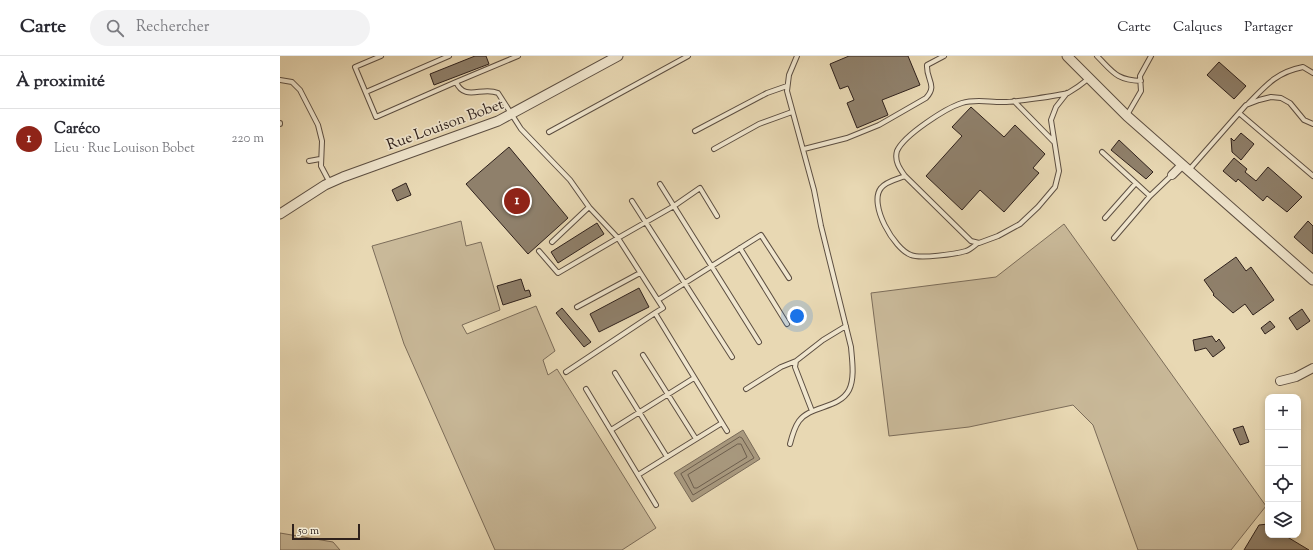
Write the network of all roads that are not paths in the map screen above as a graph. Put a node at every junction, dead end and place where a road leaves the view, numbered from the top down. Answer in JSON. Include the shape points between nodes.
{"nodes":[{"id":1,"x":380,"y":56,"type":"edge"},
{"id":2,"x":449,"y":56,"type":"edge"},
{"id":3,"x":518,"y":56,"type":"edge"},
{"id":4,"x":618,"y":56,"type":"edge"},
{"id":5,"x":688,"y":56,"type":"edge"},
{"id":6,"x":797,"y":56,"type":"edge"},
{"id":7,"x":944,"y":56,"type":"edge"},
{"id":8,"x":1066,"y":56,"type":"edge"},
{"id":9,"x":1097,"y":56,"type":"edge"},
{"id":10,"x":1151,"y":56,"type":"edge"},
{"id":11,"x":1313,"y":73,"type":"edge"},
{"id":12,"x":1088,"y":79,"type":"junction"},
{"id":13,"x":280,"y":80,"type":"edge"},
{"id":14,"x":1141,"y":80,"type":"junction"},
{"id":15,"x":456,"y":82,"type":"junction"},
{"id":16,"x":787,"y":86,"type":"junction"},
{"id":17,"x":366,"y":92,"type":"junction"},
{"id":18,"x":1067,"y":93,"type":"junction"},
{"id":19,"x":1014,"y":101,"type":"junction"},
{"id":20,"x":1246,"y":105,"type":"junction"},
{"id":21,"x":792,"y":112,"type":"junction"},
{"id":22,"x":1239,"y":113,"type":"junction"},
{"id":23,"x":512,"y":115,"type":"junction"},
{"id":24,"x":1127,"y":116,"type":"junction"},
{"id":25,"x":1313,"y":124,"type":"edge"},
{"id":26,"x":695,"y":131,"type":"dead end"},
{"id":27,"x":549,"y":132,"type":"dead end"},
{"id":28,"x":1054,"y":142,"type":"junction"},
{"id":29,"x":714,"y":149,"type":"dead end"},
{"id":30,"x":804,"y":149,"type":"junction"},
{"id":31,"x":1102,"y":152,"type":"dead end"},
{"id":32,"x":320,"y":159,"type":"junction"},
{"id":33,"x":309,"y":161,"type":"dead end"},
{"id":34,"x":1185,"y":168,"type":"junction"},
{"id":35,"x":1172,"y":175,"type":"joint"},
{"id":36,"x":906,"y":176,"type":"junction"},
{"id":37,"x":1313,"y":176,"type":"edge"},
{"id":38,"x":330,"y":183,"type":"junction"},
{"id":39,"x":1136,"y":183,"type":"junction"},
{"id":40,"x":660,"y":184,"type":"dead end"},
{"id":41,"x":1150,"y":196,"type":"junction"},
{"id":42,"x":632,"y":201,"type":"dead end"},
{"id":43,"x":674,"y":206,"type":"junction"},
{"id":44,"x":589,"y":207,"type":"junction"},
{"id":45,"x":280,"y":214,"type":"edge"},
{"id":46,"x":717,"y":216,"type":"dead end"},
{"id":47,"x":1105,"y":218,"type":"dead end"},
{"id":48,"x":646,"y":222,"type":"junction"},
{"id":49,"x":618,"y":238,"type":"junction"},
{"id":50,"x":1114,"y":238,"type":"dead end"},
{"id":51,"x":552,"y":242,"type":"dead end"},
{"id":52,"x":979,"y":243,"type":"junction"},
{"id":53,"x":740,"y":248,"type":"junction"},
{"id":54,"x":539,"y":251,"type":"dead end"},
{"id":55,"x":712,"y":266,"type":"junction"},
{"id":56,"x":640,"y":272,"type":"junction"},
{"id":57,"x":789,"y":278,"type":"dead end"},
{"id":58,"x":1313,"y":280,"type":"edge"},
{"id":59,"x":684,"y":283,"type":"junction"},
{"id":60,"x":658,"y":300,"type":"junction"},
{"id":61,"x":577,"y":307,"type":"dead end"},
{"id":62,"x":655,"y":314,"type":"junction"},
{"id":63,"x":787,"y":324,"type":"dead end"},
{"id":64,"x":846,"y":326,"type":"junction"},
{"id":65,"x":758,"y":342,"type":"dead end"},
{"id":66,"x":643,"y":355,"type":"dead end"},
{"id":67,"x":732,"y":357,"type":"dead end"},
{"id":68,"x":796,"y":361,"type":"junction"},
{"id":69,"x":1313,"y":368,"type":"edge"},
{"id":70,"x":566,"y":372,"type":"dead end"},
{"id":71,"x":615,"y":373,"type":"dead end"},
{"id":72,"x":694,"y":378,"type":"junction"},
{"id":73,"x":1280,"y":381,"type":"dead end"},
{"id":74,"x":586,"y":389,"type":"dead end"},
{"id":75,"x":746,"y":389,"type":"dead end"},
{"id":76,"x":668,"y":394,"type":"junction"},
{"id":77,"x":812,"y":411,"type":"junction"},
{"id":78,"x":639,"y":412,"type":"junction"},
{"id":79,"x":722,"y":423,"type":"junction"},
{"id":80,"x":610,"y":430,"type":"junction"},
{"id":81,"x":727,"y":431,"type":"dead end"},
{"id":82,"x":696,"y":439,"type":"junction"},
{"id":83,"x":790,"y":444,"type":"dead end"},
{"id":84,"x":667,"y":457,"type":"junction"},
{"id":85,"x":638,"y":474,"type":"junction"},
{"id":86,"x":656,"y":505,"type":"dead end"}],
"edges":[{"from":1,"to":17,"type":"lane","via":[[355,67]]},
{"from":2,"to":17,"type":"lane"},
{"from":3,"to":15,"type":"lane"},
{"from":4,"to":23,"type":"street","name":"Rue Louison Bobet"},
{"from":5,"to":27,"type":"lane"},
{"from":6,"to":16,"type":"lane"},
{"from":7,"to":30,"type":"lane","via":[[928,66],[932,87],[926,98],[879,125],[847,138]]},
{"from":8,"to":12,"type":"street"},
{"from":9,"to":14,"type":"lane","via":[[1118,77]]},
{"from":10,"to":14,"type":"lane","via":[[1140,76]]},
{"from":11,"to":20,"type":"lane","via":[[1303,67],[1282,73],[1273,78]]},
{"from":12,"to":18,"type":"lane"},
{"from":12,"to":24,"type":"street"},
{"from":13,"to":32,"type":"lane","via":[[292,82],[300,90],[311,111],[322,141]]},
{"from":14,"to":24,"type":"lane","via":[[1141,91]]},
{"from":15,"to":17,"type":"lane","via":[[376,117]]},
{"from":15,"to":23,"type":"lane","via":[[459,89],[466,93],[498,93]]},
{"from":16,"to":21,"type":"lane"},
{"from":16,"to":26,"type":"lane","via":[[767,93]]},
{"from":18,"to":19,"type":"lane"},
{"from":18,"to":28,"type":"lane","via":[[1056,107],[1051,120]]},
{"from":19,"to":28,"type":"lane"},
{"from":19,"to":36,"type":"lane","via":[[984,100],[963,103],[943,112],[902,143],[896,159],[898,167]]},
{"from":20,"to":22,"type":"lane"},
{"from":20,"to":25,"type":"lane","via":[[1272,97],[1282,98],[1290,103],[1304,120]]},
{"from":21,"to":29,"type":"lane","via":[[759,124]]},
{"from":21,"to":30,"type":"lane"},
{"from":22,"to":34,"type":"lane"},
{"from":22,"to":37,"type":"lane"},
{"from":23,"to":38,"type":"street","name":"Rue Louison Bobet"},
{"from":23,"to":44,"type":"lane","via":[[521,129],[570,180]]},
{"from":24,"to":34,"type":"street"},
{"from":28,"to":52,"type":"lane","via":[[1059,171],[1054,187],[1020,224]]},
{"from":30,"to":64,"type":"lane","via":[[820,226]]},
{"from":31,"to":39,"type":"lane"},
{"from":32,"to":33,"type":"lane"},
{"from":32,"to":38,"type":"lane","via":[[323,172]]},
{"from":34,"to":35,"type":"street"},
{"from":34,"to":58,"type":"street"},
{"from":35,"to":41,"type":"lane"},
{"from":36,"to":52,"type":"lane","via":[[971,241]]},
{"from":36,"to":52,"type":"lane","via":[[881,188],[878,200],[881,215],[891,238],[902,250],[911,256],[920,256],[966,251]]},
{"from":38,"to":45,"type":"street","name":"Rue Louison Bobet"},
{"from":39,"to":41,"type":"lane"},
{"from":39,"to":47,"type":"lane"},
{"from":40,"to":43,"type":"lane"},
{"from":41,"to":50,"type":"lane"},
{"from":42,"to":48,"type":"lane"},
{"from":43,"to":46,"type":"lane","via":[[700,188]]},
{"from":43,"to":48,"type":"lane"},
{"from":43,"to":55,"type":"lane"},
{"from":44,"to":49,"type":"lane"},
{"from":44,"to":51,"type":"lane"},
{"from":48,"to":49,"type":"lane"},
{"from":48,"to":59,"type":"lane"},
{"from":49,"to":54,"type":"lane","via":[[558,273]]},
{"from":49,"to":56,"type":"lane"},
{"from":53,"to":55,"type":"lane"},
{"from":53,"to":57,"type":"lane","via":[[761,235]]},
{"from":53,"to":63,"type":"lane"},
{"from":55,"to":59,"type":"lane"},
{"from":55,"to":65,"type":"lane"},
{"from":56,"to":60,"type":"lane"},
{"from":56,"to":61,"type":"lane"},
{"from":59,"to":60,"type":"lane"},
{"from":59,"to":67,"type":"lane"},
{"from":60,"to":62,"type":"lane","via":[[663,308]]},
{"from":62,"to":70,"type":"lane"},
{"from":62,"to":72,"type":"lane"},
{"from":64,"to":68,"type":"lane"},
{"from":64,"to":77,"type":"lane","via":[[852,365],[849,389],[843,398]]},
{"from":66,"to":76,"type":"lane"},
{"from":68,"to":75,"type":"lane","via":[[781,367]]},
{"from":68,"to":77,"type":"lane","via":[[795,367]]},
{"from":69,"to":73,"type":"street","via":[[1296,377]]},
{"from":71,"to":78,"type":"lane"},
{"from":72,"to":76,"type":"lane"},
{"from":72,"to":79,"type":"lane"},
{"from":74,"to":80,"type":"lane"},
{"from":76,"to":78,"type":"lane"},
{"from":76,"to":82,"type":"lane"},
{"from":77,"to":83,"type":"lane","via":[[800,420],[794,429]]},
{"from":78,"to":80,"type":"lane"},
{"from":78,"to":84,"type":"lane"},
{"from":79,"to":81,"type":"lane"},
{"from":79,"to":82,"type":"lane"},
{"from":80,"to":85,"type":"lane"},
{"from":82,"to":84,"type":"lane"},
{"from":84,"to":85,"type":"lane"},
{"from":85,"to":86,"type":"lane"}]}
